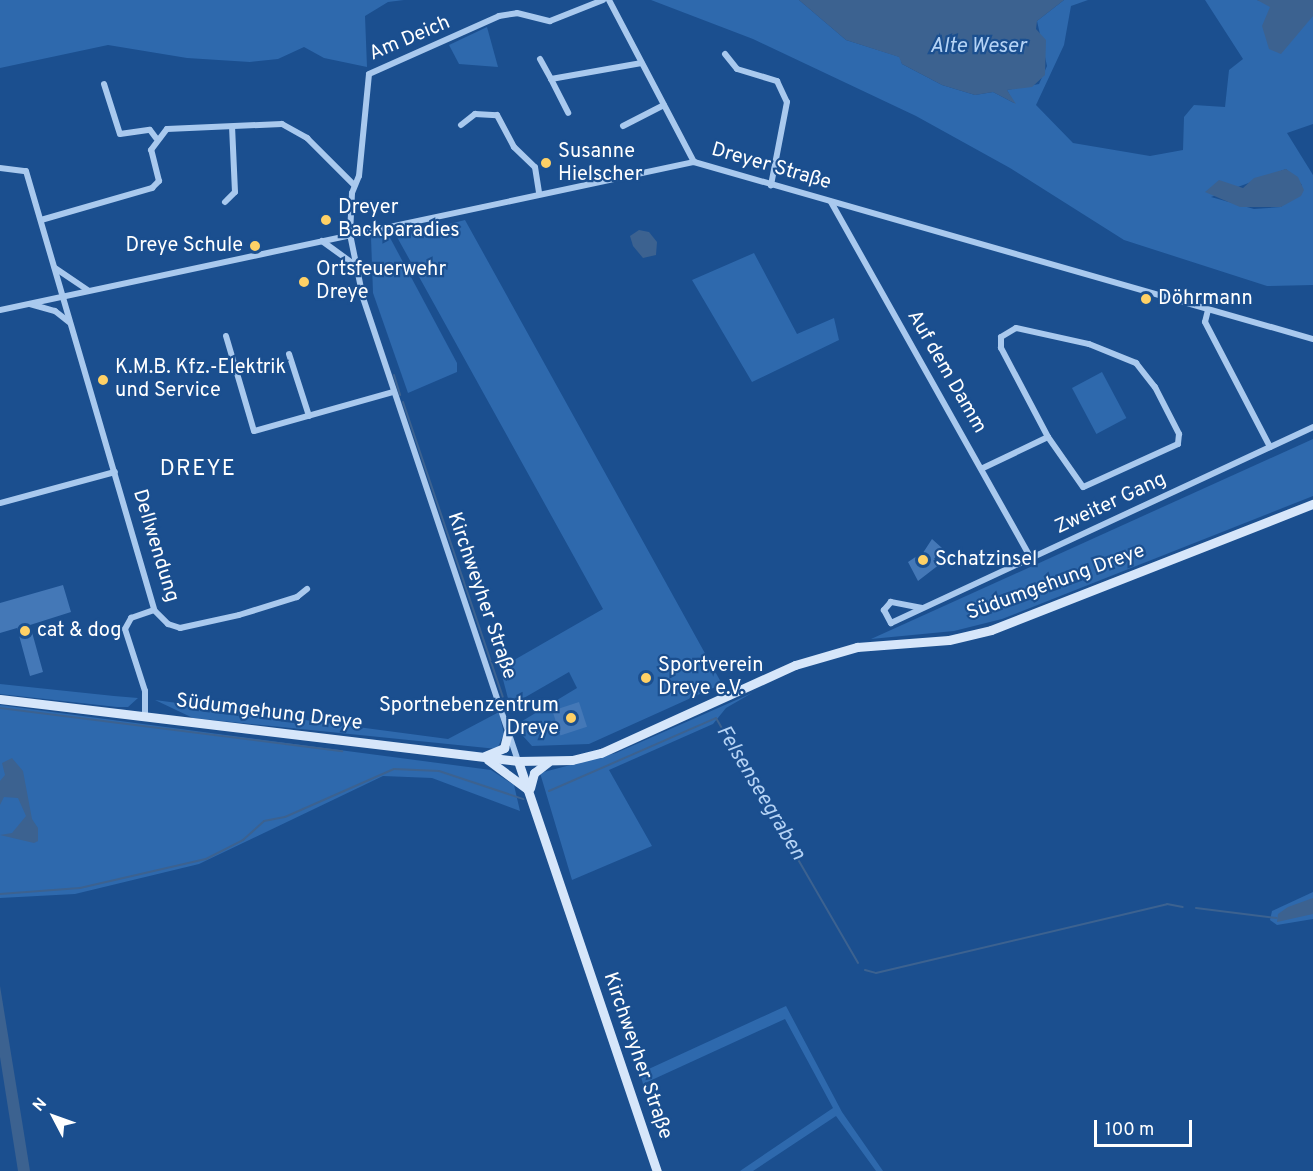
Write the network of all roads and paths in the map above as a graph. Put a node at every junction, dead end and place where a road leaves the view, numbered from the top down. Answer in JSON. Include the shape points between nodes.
{"nodes":[{"id":1,"x":603,"y":0,"type":"edge"},
{"id":2,"x":609,"y":0,"type":"edge"},
{"id":3,"x":725,"y":54,"type":"dead end"},
{"id":4,"x":540,"y":59,"type":"dead end"},
{"id":5,"x":642,"y":63,"type":"junction"},
{"id":6,"x":550,"y":80,"type":"junction"},
{"id":7,"x":104,"y":84,"type":"dead end"},
{"id":8,"x":664,"y":105,"type":"junction"},
{"id":9,"x":568,"y":113,"type":"dead end"},
{"id":10,"x":461,"y":125,"type":"dead end"},
{"id":11,"x":623,"y":126,"type":"dead end"},
{"id":12,"x":232,"y":127,"type":"junction"},
{"id":13,"x":156,"y":138,"type":"junction"},
{"id":14,"x":694,"y":162,"type":"junction"},
{"id":15,"x":0,"y":168,"type":"edge"},
{"id":16,"x":354,"y":185,"type":"junction"},
{"id":17,"x":771,"y":185,"type":"junction"},
{"id":18,"x":539,"y":193,"type":"junction"},
{"id":19,"x":225,"y":202,"type":"dead end"},
{"id":20,"x":831,"y":202,"type":"junction"},
{"id":21,"x":41,"y":220,"type":"junction"},
{"id":22,"x":350,"y":234,"type":"junction"},
{"id":23,"x":321,"y":240,"type":"junction"},
{"id":24,"x":354,"y":264,"type":"junction"},
{"id":25,"x":54,"y":267,"type":"junction"},
{"id":26,"x":89,"y":290,"type":"junction"},
{"id":27,"x":63,"y":296,"type":"junction"},
{"id":28,"x":29,"y":304,"type":"junction"},
{"id":29,"x":0,"y":310,"type":"edge"},
{"id":30,"x":1208,"y":310,"type":"junction"},
{"id":31,"x":69,"y":323,"type":"junction"},
{"id":32,"x":226,"y":336,"type":"dead end"},
{"id":33,"x":1313,"y":339,"type":"edge"},
{"id":34,"x":289,"y":354,"type":"dead end"},
{"id":35,"x":393,"y":392,"type":"junction"},
{"id":36,"x":309,"y":416,"type":"junction"},
{"id":37,"x":1313,"y":427,"type":"edge"},
{"id":38,"x":1048,"y":437,"type":"junction"},
{"id":39,"x":1270,"y":447,"type":"junction"},
{"id":40,"x":983,"y":468,"type":"junction"},
{"id":41,"x":115,"y":472,"type":"junction"},
{"id":42,"x":0,"y":503,"type":"edge"},
{"id":43,"x":1313,"y":504,"type":"edge"},
{"id":44,"x":1032,"y":560,"type":"junction"},
{"id":45,"x":307,"y":589,"type":"dead end"},
{"id":46,"x":922,"y":608,"type":"junction"},
{"id":47,"x":154,"y":610,"type":"junction"},
{"id":48,"x":0,"y":699,"type":"edge"},
{"id":49,"x":145,"y":716,"type":"junction"},
{"id":50,"x":508,"y":732,"type":"junction"},
{"id":51,"x":480,"y":756,"type":"junction"},
{"id":52,"x":518,"y":761,"type":"junction"},
{"id":53,"x":548,"y":762,"type":"junction"},
{"id":54,"x":530,"y":793,"type":"junction"},
{"id":55,"x":657,"y":1171,"type":"edge"}],
"edges":[{"from":1,"to":16,"type":"street","name":"Am Deich","via":[[550,21],[517,13],[499,16],[369,74],[359,176]]},
{"from":2,"to":5,"type":"street"},
{"from":3,"to":17,"type":"street","via":[[737,69],[777,81],[787,102]]},
{"from":4,"to":6,"type":"street"},
{"from":5,"to":6,"type":"street"},
{"from":5,"to":8,"type":"street"},
{"from":6,"to":9,"type":"street"},
{"from":7,"to":13,"type":"street","via":[[120,135],[150,130]]},
{"from":8,"to":11,"type":"street"},
{"from":8,"to":14,"type":"street"},
{"from":10,"to":18,"type":"street","via":[[475,114],[496,115],[514,147],[535,167]]},
{"from":12,"to":13,"type":"street","via":[[167,129]]},
{"from":12,"to":16,"type":"street","via":[[268,123],[295,130]]},
{"from":12,"to":19,"type":"street","via":[[235,192]]},
{"from":13,"to":21,"type":"street","via":[[151,150],[159,181],[152,188]]},
{"from":14,"to":17,"type":"street","name":"Dreyer Straße"},
{"from":14,"to":18,"type":"street","name":"Dreyer Straße"},
{"from":15,"to":21,"type":"street","name":"Dellwendung","via":[[26,171]]},
{"from":16,"to":22,"type":"street","name":"Am Deich"},
{"from":17,"to":20,"type":"street","name":"Dreyer Straße"},
{"from":18,"to":22,"type":"street","name":"Dreyer Straße"},
{"from":20,"to":30,"type":"street","name":"Dreyer Straße"},
{"from":20,"to":40,"type":"street","name":"Auf dem Damm"},
{"from":21,"to":25,"type":"street","name":"Dellwendung"},
{"from":22,"to":23,"type":"street","name":"Dreyer Straße"},
{"from":22,"to":24,"type":"street","name":"Kirchweyher Straße"},
{"from":23,"to":24,"type":"street"},
{"from":23,"to":26,"type":"street","name":"Dreyer Straße"},
{"from":24,"to":35,"type":"street","name":"Kirchweyher Straße"},
{"from":25,"to":26,"type":"street"},
{"from":25,"to":27,"type":"street","name":"Dellwendung"},
{"from":26,"to":27,"type":"street","name":"Dreyer Straße"},
{"from":27,"to":28,"type":"street","name":"Dreyer Straße"},
{"from":27,"to":31,"type":"street","name":"Dellwendung"},
{"from":28,"to":29,"type":"street","name":"Dreyer Straße"},
{"from":28,"to":31,"type":"street","via":[[55,311]]},
{"from":30,"to":33,"type":"street","name":"Dreyer Straße"},
{"from":30,"to":39,"type":"street","via":[[1205,322]]},
{"from":31,"to":41,"type":"street","name":"Dellwendung"},
{"from":32,"to":36,"type":"street","via":[[255,431]]},
{"from":34,"to":36,"type":"street"},
{"from":35,"to":36,"type":"street"},
{"from":35,"to":50,"type":"street","name":"Kirchweyher Straße"},
{"from":37,"to":39,"type":"street","name":"Zweiter Gang"},
{"from":38,"to":38,"type":"street","via":[[1001,348],[1001,337],[1016,328],[1089,344],[1136,363],[1155,387],[1179,434],[1178,444],[1083,487]]},
{"from":38,"to":40,"type":"street"},
{"from":39,"to":44,"type":"street","name":"Zweiter Gang"},
{"from":40,"to":44,"type":"street","name":"Auf dem Damm"},
{"from":41,"to":42,"type":"street"},
{"from":41,"to":47,"type":"street","name":"Dellwendung"},
{"from":43,"to":53,"type":"main road","name":"Südumgehung Dreye","via":[[992,630],[949,640],[830,653],[601,753]]},
{"from":44,"to":46,"type":"street","name":"Zweiter Gang"},
{"from":45,"to":47,"type":"street","name":"Dellwendung","via":[[297,597],[239,615],[180,628],[168,624]]},
{"from":46,"to":46,"type":"street","name":"Zweiter Gang","via":[[891,623],[884,610],[891,602]]},
{"from":47,"to":49,"type":"street","via":[[131,618],[125,629],[145,691]]},
{"from":48,"to":49,"type":"main road","name":"Südumgehung Dreye"},
{"from":49,"to":51,"type":"main road","name":"Südumgehung Dreye"},
{"from":50,"to":51,"type":"main road","via":[[504,748]]},
{"from":50,"to":52,"type":"street","name":"Kirchweyher Straße"},
{"from":51,"to":52,"type":"main road","name":"Südumgehung Dreye"},
{"from":51,"to":54,"type":"main road","via":[[505,769]]},
{"from":52,"to":53,"type":"main road","name":"Südumgehung Dreye"},
{"from":52,"to":54,"type":"main road","name":"Kirchweyher Straße"},
{"from":53,"to":54,"type":"main road","via":[[534,773]]},
{"from":54,"to":55,"type":"main road","name":"Kirchweyher Straße"}]}
